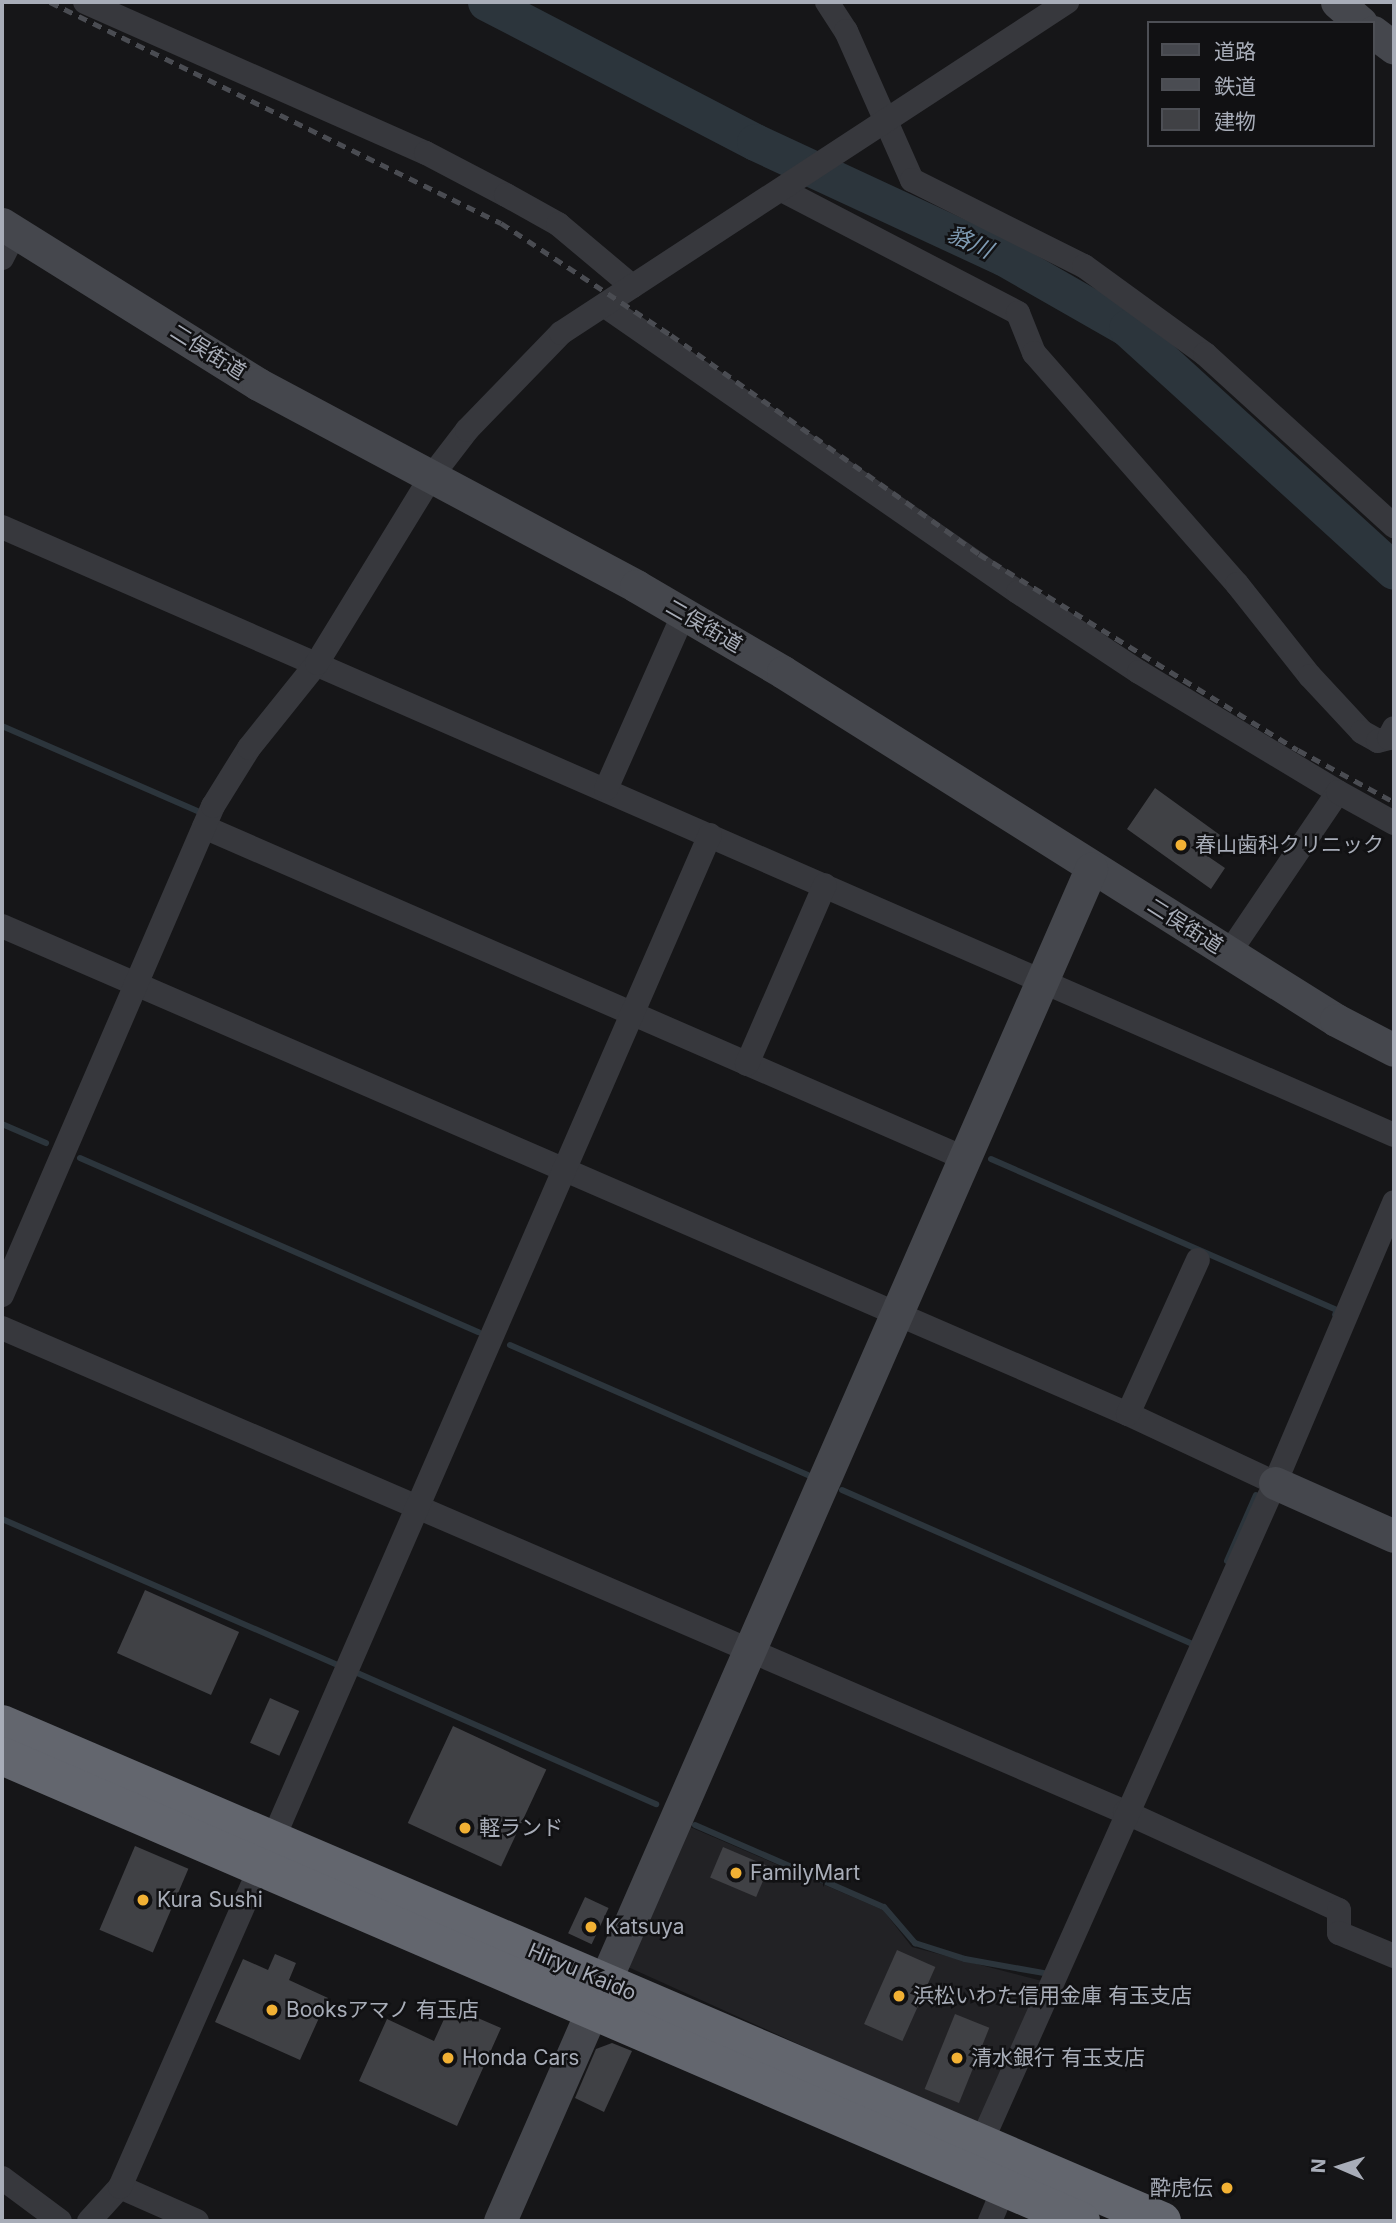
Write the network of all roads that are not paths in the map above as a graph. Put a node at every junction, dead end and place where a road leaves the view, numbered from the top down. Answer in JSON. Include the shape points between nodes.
{"nodes":[{"id":1,"x":85,"y":2,"type":"edge"},
{"id":2,"x":827,"y":2,"type":"edge"},
{"id":3,"x":1067,"y":2,"type":"edge"},
{"id":4,"x":1337,"y":2,"type":"edge"},
{"id":5,"x":1359,"y":21,"type":"edge"},
{"id":6,"x":1375,"y":34,"type":"edge"},
{"id":7,"x":1394,"y":48,"type":"edge"},
{"id":8,"x":887,"y":120,"type":"junction"},
{"id":9,"x":791,"y":183,"type":"junction"},
{"id":10,"x":6,"y":238,"type":"edge"},
{"id":11,"x":632,"y":286,"type":"junction"},
{"id":12,"x":605,"y":306,"type":"junction"},
{"id":13,"x":431,"y":477,"type":"junction"},
{"id":14,"x":1394,"y":526,"type":"edge"},
{"id":15,"x":2,"y":527,"type":"edge"},
{"id":16,"x":683,"y":615,"type":"junction"},
{"id":17,"x":317,"y":663,"type":"junction"},
{"id":18,"x":1394,"y":728,"type":"edge"},
{"id":19,"x":606,"y":789,"type":"junction"},
{"id":20,"x":1338,"y":792,"type":"junction"},
{"id":21,"x":207,"y":819,"type":"junction"},
{"id":22,"x":1394,"y":823,"type":"edge"},
{"id":23,"x":709,"y":835,"type":"junction"},
{"id":24,"x":1091,"y":869,"type":"junction"},
{"id":25,"x":825,"y":885,"type":"junction"},
{"id":26,"x":2,"y":926,"type":"edge"},
{"id":27,"x":1229,"y":953,"type":"junction"},
{"id":28,"x":1040,"y":978,"type":"junction"},
{"id":29,"x":134,"y":984,"type":"junction"},
{"id":30,"x":632,"y":1014,"type":"junction"},
{"id":31,"x":1394,"y":1050,"type":"edge"},
{"id":32,"x":751,"y":1056,"type":"junction"},
{"id":33,"x":1394,"y":1135,"type":"edge"},
{"id":34,"x":964,"y":1158,"type":"junction"},
{"id":35,"x":564,"y":1172,"type":"junction"},
{"id":36,"x":1394,"y":1202,"type":"edge"},
{"id":37,"x":1198,"y":1260,"type":"dead end"},
{"id":38,"x":2,"y":1295,"type":"edge"},
{"id":39,"x":896,"y":1317,"type":"junction"},
{"id":40,"x":2,"y":1328,"type":"edge"},
{"id":41,"x":1128,"y":1414,"type":"junction"},
{"id":42,"x":1275,"y":1483,"type":"junction"},
{"id":43,"x":417,"y":1506,"type":"junction"},
{"id":44,"x":1394,"y":1536,"type":"edge"},
{"id":45,"x":747,"y":1652,"type":"junction"},
{"id":46,"x":2,"y":1724,"type":"edge"},
{"id":47,"x":2,"y":1756,"type":"edge"},
{"id":48,"x":1125,"y":1812,"type":"junction"},
{"id":49,"x":267,"y":1853,"type":"junction"},
{"id":50,"x":1394,"y":1956,"type":"edge"},
{"id":51,"x":599,"y":1996,"type":"junction"},
{"id":52,"x":981,"y":2143,"type":"junction"},
{"id":53,"x":2,"y":2178,"type":"edge"},
{"id":54,"x":1005,"y":2186,"type":"junction"},
{"id":55,"x":120,"y":2188,"type":"junction"},
{"id":56,"x":60,"y":2221,"type":"edge"},
{"id":57,"x":89,"y":2221,"type":"edge"},
{"id":58,"x":197,"y":2221,"type":"edge"},
{"id":59,"x":500,"y":2221,"type":"edge"},
{"id":60,"x":990,"y":2221,"type":"edge"},
{"id":61,"x":1081,"y":2221,"type":"edge"},
{"id":62,"x":1162,"y":2221,"type":"edge"}],
"edges":[{"from":1,"to":11,"type":"street","via":[[426,153],[558,224]]},
{"from":2,"to":8,"type":"street","via":[[846,31]]},
{"from":3,"to":8,"type":"street"},
{"from":4,"to":5,"type":"street"},
{"from":6,"to":7,"type":"street"},
{"from":8,"to":9,"type":"street"},
{"from":8,"to":14,"type":"street","via":[[912,180],[1084,266],[1205,354]]},
{"from":9,"to":11,"type":"street"},
{"from":9,"to":18,"type":"street","via":[[1018,313],[1034,353],[1237,584],[1310,676],[1362,732],[1378,741],[1389,738]]},
{"from":10,"to":13,"type":"street","name":"二俣街道","via":[[258,384]]},
{"from":11,"to":12,"type":"street"},
{"from":12,"to":13,"type":"street","via":[[534,356]]},
{"from":12,"to":20,"type":"street","via":[[1028,600]]},
{"from":13,"to":16,"type":"street","name":"二俣街道"},
{"from":13,"to":17,"type":"street"},
{"from":15,"to":17,"type":"street"},
{"from":16,"to":19,"type":"street"},
{"from":16,"to":24,"type":"street","name":"二俣街道","via":[[794,678]]},
{"from":17,"to":19,"type":"street"},
{"from":17,"to":21,"type":"street","via":[[249,748]]},
{"from":19,"to":23,"type":"street"},
{"from":20,"to":22,"type":"street"},
{"from":20,"to":27,"type":"street"},
{"from":21,"to":29,"type":"street"},
{"from":21,"to":30,"type":"street"},
{"from":23,"to":25,"type":"street"},
{"from":23,"to":30,"type":"street"},
{"from":24,"to":27,"type":"street","name":"二俣街道"},
{"from":24,"to":28,"type":"street"},
{"from":25,"to":28,"type":"street"},
{"from":25,"to":32,"type":"street"},
{"from":26,"to":29,"type":"street"},
{"from":27,"to":31,"type":"street","name":"二俣街道","via":[[1336,1020]]},
{"from":28,"to":33,"type":"street"},
{"from":28,"to":34,"type":"street"},
{"from":29,"to":35,"type":"street"},
{"from":29,"to":38,"type":"street"},
{"from":30,"to":32,"type":"street"},
{"from":30,"to":35,"type":"street"},
{"from":32,"to":34,"type":"street"},
{"from":34,"to":39,"type":"street"},
{"from":35,"to":39,"type":"street"},
{"from":35,"to":43,"type":"street"},
{"from":36,"to":42,"type":"street"},
{"from":37,"to":41,"type":"street"},
{"from":39,"to":41,"type":"street"},
{"from":39,"to":45,"type":"street"},
{"from":40,"to":43,"type":"street"},
{"from":41,"to":42,"type":"street"},
{"from":42,"to":44,"type":"street"},
{"from":42,"to":48,"type":"street"},
{"from":43,"to":45,"type":"street"},
{"from":43,"to":49,"type":"street"},
{"from":45,"to":48,"type":"street"},
{"from":45,"to":51,"type":"street"},
{"from":46,"to":49,"type":"highway","name":"Hiryu Kaido"},
{"from":47,"to":49,"type":"highway","name":"Hiryu Kaido"},
{"from":48,"to":50,"type":"street","via":[[1339,1910],[1339,1933]]},
{"from":48,"to":52,"type":"street"},
{"from":49,"to":51,"type":"highway","name":"Hiryu Kaido"},
{"from":49,"to":55,"type":"street"},
{"from":51,"to":52,"type":"highway","name":"Hiryu Kaido"},
{"from":51,"to":54,"type":"highway","name":"Hiryu Kaido"},
{"from":51,"to":59,"type":"street"},
{"from":52,"to":62,"type":"highway","name":"Hiryu Kaido"},
{"from":53,"to":56,"type":"street"},
{"from":54,"to":60,"type":"street"},
{"from":54,"to":61,"type":"highway","name":"Hiryu Kaido"},
{"from":55,"to":57,"type":"street"},
{"from":55,"to":58,"type":"street"}]}
